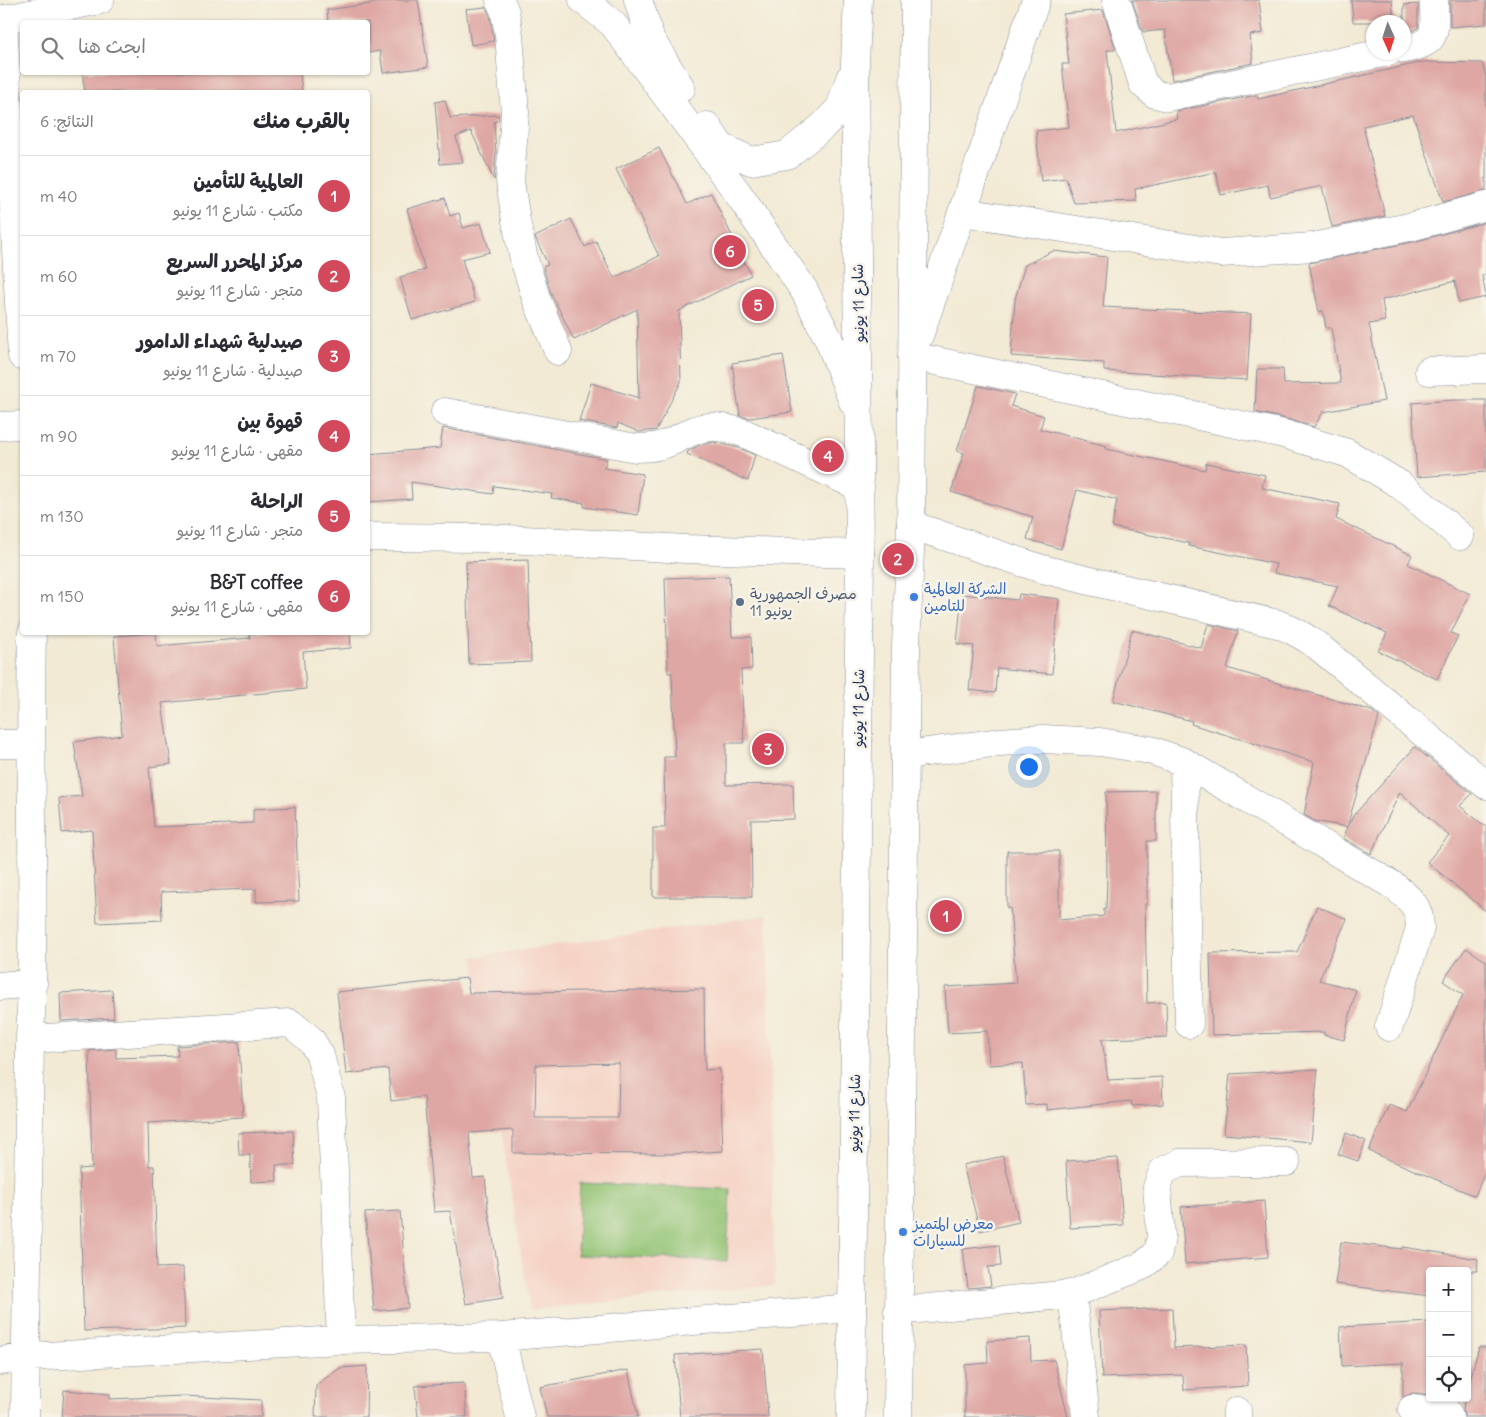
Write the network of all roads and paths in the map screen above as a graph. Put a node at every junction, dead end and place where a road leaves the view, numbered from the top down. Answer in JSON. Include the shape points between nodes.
{"nodes":[{"id":1,"x":100,"y":0,"type":"edge"},
{"id":2,"x":500,"y":0,"type":"edge"},
{"id":3,"x":582,"y":0,"type":"edge"},
{"id":4,"x":638,"y":0,"type":"edge"},
{"id":5,"x":858,"y":0,"type":"edge"},
{"id":6,"x":915,"y":0,"type":"edge"},
{"id":7,"x":1036,"y":0,"type":"edge"},
{"id":8,"x":1116,"y":0,"type":"edge"},
{"id":9,"x":1434,"y":0,"type":"edge"},
{"id":10,"x":2,"y":19,"type":"edge"},
{"id":11,"x":1411,"y":48,"type":"edge"},
{"id":12,"x":1366,"y":57,"type":"edge"},
{"id":13,"x":855,"y":63,"type":"junction"},
{"id":14,"x":1486,"y":206,"type":"edge"},
{"id":15,"x":963,"y":212,"type":"junction"},
{"id":16,"x":20,"y":322,"type":"edge"},
{"id":17,"x":558,"y":351,"type":"dead end"},
{"id":18,"x":912,"y":356,"type":"junction"},
{"id":19,"x":1486,"y":369,"type":"edge"},
{"id":20,"x":1429,"y":371,"type":"dead end"},
{"id":21,"x":445,"y":412,"type":"dead end"},
{"id":22,"x":860,"y":419,"type":"junction"},
{"id":23,"x":20,"y":425,"type":"edge"},
{"id":24,"x":0,"y":426,"type":"edge"},
{"id":25,"x":860,"y":487,"type":"junction"},
{"id":26,"x":911,"y":525,"type":"junction"},
{"id":27,"x":1460,"y":536,"type":"dead end"},
{"id":28,"x":370,"y":537,"type":"edge"},
{"id":29,"x":860,"y":554,"type":"junction"},
{"id":30,"x":32,"y":635,"type":"edge"},
{"id":31,"x":0,"y":744,"type":"edge"},
{"id":32,"x":30,"y":744,"type":"junction"},
{"id":33,"x":905,"y":755,"type":"junction"},
{"id":34,"x":1184,"y":762,"type":"junction"},
{"id":35,"x":1486,"y":786,"type":"edge"},
{"id":36,"x":33,"y":983,"type":"junction"},
{"id":37,"x":0,"y":986,"type":"edge"},
{"id":38,"x":1189,"y":1024,"type":"dead end"},
{"id":39,"x":1389,"y":1027,"type":"dead end"},
{"id":40,"x":30,"y":1039,"type":"junction"},
{"id":41,"x":1286,"y":1162,"type":"dead end"},
{"id":42,"x":1072,"y":1294,"type":"junction"},
{"id":43,"x":852,"y":1308,"type":"junction"},
{"id":44,"x":898,"y":1311,"type":"junction"},
{"id":45,"x":501,"y":1337,"type":"junction"},
{"id":46,"x":341,"y":1340,"type":"junction"},
{"id":47,"x":27,"y":1358,"type":"junction"},
{"id":48,"x":0,"y":1361,"type":"edge"},
{"id":49,"x":1412,"y":1409,"type":"dead end"},
{"id":50,"x":26,"y":1417,"type":"edge"},
{"id":51,"x":520,"y":1417,"type":"edge"},
{"id":52,"x":850,"y":1417,"type":"edge"},
{"id":53,"x":898,"y":1417,"type":"edge"},
{"id":54,"x":1086,"y":1417,"type":"edge"},
{"id":55,"x":1449,"y":1417,"type":"edge"}],
"edges":[{"from":1,"to":10,"type":"main road"},
{"from":2,"to":17,"type":"main road","via":[[510,45],[514,113],[510,181],[516,221],[536,298]]},
{"from":3,"to":22,"type":"main road","via":[[613,24],[737,192],[804,290],[829,340]]},
{"from":4,"to":13,"type":"main road","via":[[651,40],[721,147],[751,161],[787,155],[822,127],[840,108]]},
{"from":5,"to":13,"type":"main road","name":"شارع 11 يونيو"},
{"from":6,"to":18,"type":"main road"},
{"from":7,"to":15,"type":"main road"},
{"from":8,"to":12,"type":"main road","via":[[1143,84],[1155,94],[1167,98]]},
{"from":9,"to":11,"type":"main road","via":[[1434,32],[1420,46]]},
{"from":10,"to":16,"type":"main road"},
{"from":13,"to":22,"type":"main road","name":"شارع 11 يونيو"},
{"from":14,"to":15,"type":"main road","via":[[1414,226],[1313,247],[1221,253]]},
{"from":15,"to":18,"type":"main road"},
{"from":18,"to":26,"type":"main road"},
{"from":18,"to":27,"type":"main road","via":[[1284,434],[1347,453],[1399,484]]},
{"from":19,"to":20,"type":"main road"},
{"from":21,"to":25,"type":"main road","via":[[636,448],[659,446],[708,426],[727,428]]},
{"from":22,"to":25,"type":"main road","name":"شارع 11 يونيو"},
{"from":23,"to":24,"type":"main road"},
{"from":25,"to":29,"type":"main road","name":"شارع 11 يونيو"},
{"from":26,"to":33,"type":"main road"},
{"from":26,"to":35,"type":"main road","via":[[1039,568],[1289,628],[1319,647]]},
{"from":28,"to":29,"type":"main road","via":[[488,538]]},
{"from":29,"to":43,"type":"main road","name":"شارع 11 يونيو"},
{"from":30,"to":32,"type":"main road"},
{"from":31,"to":32,"type":"main road"},
{"from":32,"to":36,"type":"main road"},
{"from":33,"to":34,"type":"main road","via":[[1043,739],[1100,742],[1150,750]]},
{"from":33,"to":44,"type":"main road"},
{"from":34,"to":38,"type":"main road"},
{"from":34,"to":39,"type":"main road","via":[[1394,886],[1413,903],[1418,911],[1420,928]]},
{"from":36,"to":37,"type":"main road"},
{"from":36,"to":40,"type":"main road"},
{"from":40,"to":46,"type":"main road","via":[[290,1022],[311,1040],[320,1055],[331,1098]]},
{"from":40,"to":47,"type":"main road"},
{"from":41,"to":42,"type":"main road","via":[[1180,1163],[1163,1171],[1157,1187],[1161,1236],[1158,1253],[1142,1266]]},
{"from":42,"to":44,"type":"main road"},
{"from":42,"to":54,"type":"main road"},
{"from":43,"to":45,"type":"main road"},
{"from":43,"to":52,"type":"main road","name":"شارع 11 يونيو"},
{"from":44,"to":53,"type":"main road"},
{"from":45,"to":46,"type":"main road"},
{"from":45,"to":51,"type":"main road"},
{"from":46,"to":47,"type":"main road"},
{"from":47,"to":48,"type":"main road"},
{"from":47,"to":50,"type":"main road"},
{"from":49,"to":55,"type":"main road","via":[[1447,1412]]}]}
